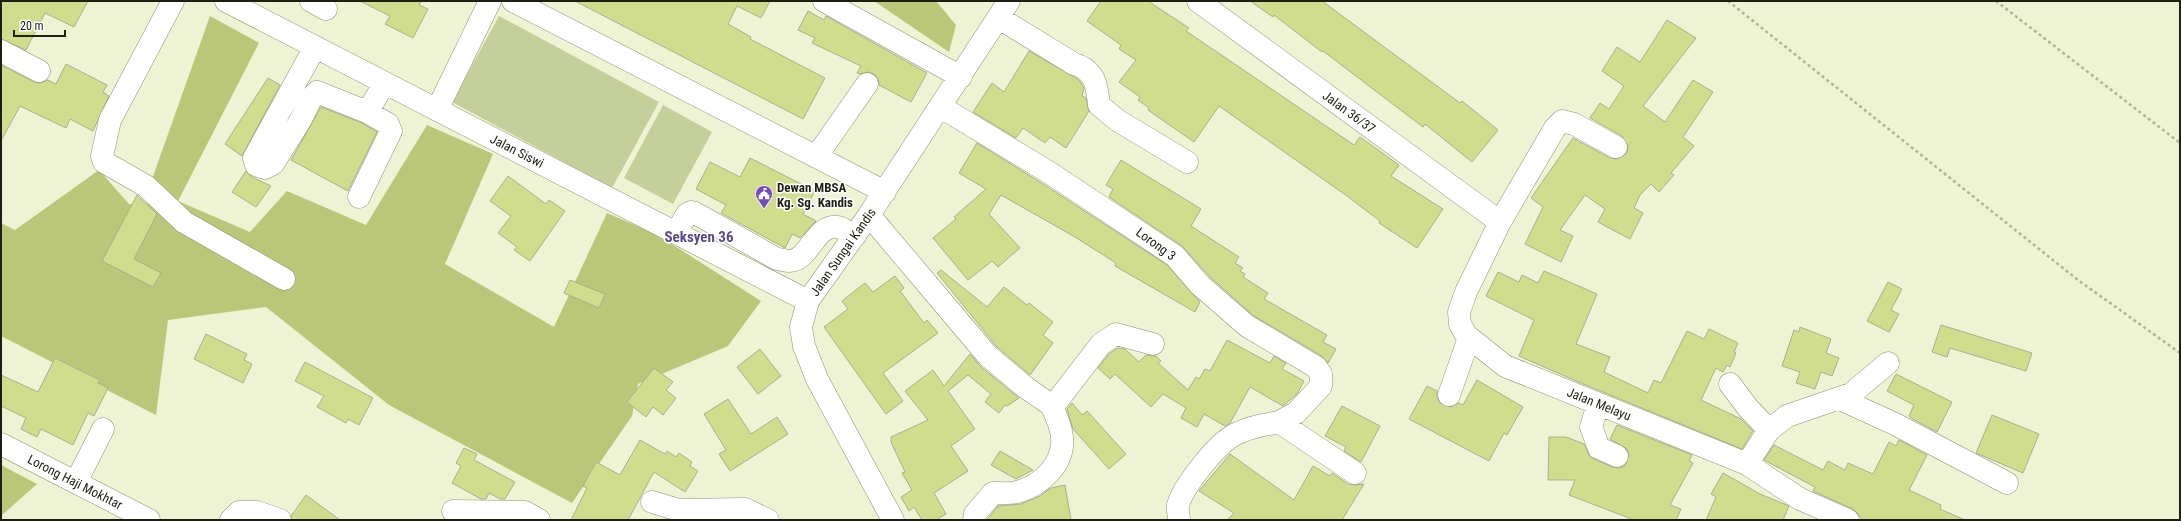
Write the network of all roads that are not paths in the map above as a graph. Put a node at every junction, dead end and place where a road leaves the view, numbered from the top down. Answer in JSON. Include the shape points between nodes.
{"nodes":[{"id":1,"x":173,"y":1,"type":"edge"},
{"id":2,"x":226,"y":1,"type":"edge"},
{"id":3,"x":490,"y":1,"type":"edge"},
{"id":4,"x":513,"y":1,"type":"edge"},
{"id":5,"x":824,"y":1,"type":"edge"},
{"id":6,"x":1198,"y":1,"type":"edge"},
{"id":7,"x":248,"y":6,"type":"edge"},
{"id":8,"x":1004,"y":9,"type":"edge"},
{"id":9,"x":315,"y":47,"type":"junction"},
{"id":10,"x":1,"y":51,"type":"edge"},
{"id":11,"x":39,"y":71,"type":"dead end"},
{"id":12,"x":961,"y":77,"type":"junction"},
{"id":13,"x":385,"y":83,"type":"junction"},
{"id":14,"x":867,"y":84,"type":"dead end"},
{"id":15,"x":940,"y":107,"type":"junction"},
{"id":16,"x":437,"y":110,"type":"junction"},
{"id":17,"x":367,"y":112,"type":"junction"},
{"id":18,"x":1616,"y":147,"type":"dead end"},
{"id":19,"x":816,"y":157,"type":"junction"},
{"id":20,"x":1187,"y":162,"type":"dead end"},
{"id":21,"x":885,"y":192,"type":"junction"},
{"id":22,"x":359,"y":196,"type":"dead end"},
{"id":23,"x":869,"y":215,"type":"junction"},
{"id":24,"x":1500,"y":222,"type":"junction"},
{"id":25,"x":676,"y":233,"type":"junction"},
{"id":26,"x":854,"y":236,"type":"junction"},
{"id":27,"x":284,"y":279,"type":"dead end"},
{"id":28,"x":808,"y":301,"type":"junction"},
{"id":29,"x":1469,"y":338,"type":"junction"},
{"id":30,"x":1153,"y":344,"type":"dead end"},
{"id":31,"x":1888,"y":363,"type":"dead end"},
{"id":32,"x":1730,"y":384,"type":"dead end"},
{"id":33,"x":1449,"y":395,"type":"dead end"},
{"id":34,"x":1840,"y":399,"type":"junction"},
{"id":35,"x":1598,"y":404,"type":"junction"},
{"id":36,"x":1051,"y":405,"type":"junction"},
{"id":37,"x":1279,"y":422,"type":"junction"},
{"id":38,"x":103,"y":429,"type":"dead end"},
{"id":39,"x":1770,"y":430,"type":"junction"},
{"id":40,"x":1,"y":444,"type":"edge"},
{"id":41,"x":1617,"y":456,"type":"dead end"},
{"id":42,"x":1747,"y":464,"type":"junction"},
{"id":43,"x":1356,"y":473,"type":"dead end"},
{"id":44,"x":76,"y":482,"type":"junction"},
{"id":45,"x":2007,"y":483,"type":"dead end"},
{"id":46,"x":652,"y":502,"type":"dead end"},
{"id":47,"x":1801,"y":510,"type":"edge"},
{"id":48,"x":453,"y":511,"type":"dead end"},
{"id":49,"x":1815,"y":514,"type":"edge"},
{"id":50,"x":149,"y":520,"type":"edge"},
{"id":51,"x":231,"y":520,"type":"edge"},
{"id":52,"x":280,"y":520,"type":"edge"},
{"id":53,"x":539,"y":520,"type":"edge"},
{"id":54,"x":768,"y":520,"type":"edge"},
{"id":55,"x":893,"y":520,"type":"edge"},
{"id":56,"x":974,"y":520,"type":"edge"},
{"id":57,"x":1179,"y":520,"type":"edge"},
{"id":58,"x":1848,"y":520,"type":"edge"}],
"edges":[{"from":1,"to":27,"type":"street","via":[[110,120],[102,156],[104,162],[146,186],[184,222]]},
{"from":2,"to":7,"type":"street","name":"Jalan Siswi"},
{"from":3,"to":16,"type":"street"},
{"from":4,"to":19,"type":"street"},
{"from":5,"to":12,"type":"street"},
{"from":6,"to":24,"type":"street","name":"Jalan 36/37"},
{"from":7,"to":9,"type":"street","name":"Jalan Siswi"},
{"from":8,"to":12,"type":"street","name":"Jalan Sungai Kandis"},
{"from":8,"to":20,"type":"street","via":[[1074,64],[1084,67],[1097,83],[1099,105],[1117,120]]},
{"from":9,"to":13,"type":"street","name":"Jalan Siswi"},
{"from":9,"to":17,"type":"street","via":[[254,158],[256,165],[265,168],[273,164],[297,127],[312,97],[318,92]]},
{"from":10,"to":11,"type":"street"},
{"from":12,"to":15,"type":"street","name":"Jalan Sungai Kandis"},
{"from":13,"to":16,"type":"street","name":"Jalan Siswi"},
{"from":13,"to":17,"type":"street"},
{"from":14,"to":19,"type":"street"},
{"from":15,"to":21,"type":"street","name":"Jalan Sungai Kandis"},
{"from":15,"to":37,"type":"street","name":"Lorong 3","via":[[1050,173],[1175,256],[1200,285],[1247,326],[1316,367],[1321,374],[1321,386],[1296,413]]},
{"from":16,"to":25,"type":"street","name":"Jalan Siswi"},
{"from":17,"to":22,"type":"street","via":[[388,124],[391,131]]},
{"from":18,"to":24,"type":"street","name":"Jalan Melayu","via":[[1574,124],[1562,121],[1554,128]]},
{"from":19,"to":21,"type":"street"},
{"from":21,"to":23,"type":"street","name":"Jalan Sungai Kandis"},
{"from":23,"to":26,"type":"street","name":"Jalan Sungai Kandis"},
{"from":23,"to":36,"type":"street","via":[[988,356]]},
{"from":24,"to":29,"type":"street","name":"Jalan Melayu","via":[[1459,312],[1460,324]]},
{"from":25,"to":26,"type":"street","via":[[687,214],[691,212],[777,259],[790,261],[799,258],[820,233],[828,229],[838,227]]},
{"from":25,"to":28,"type":"street","name":"Jalan Siswi"},
{"from":26,"to":28,"type":"street","name":"Jalan Sungai Kandis"},
{"from":28,"to":55,"type":"street","name":"Jalan Sungai Kandis","via":[[801,327],[804,346],[817,379]]},
{"from":29,"to":33,"type":"street"},
{"from":29,"to":35,"type":"street","name":"Jalan Melayu","via":[[1505,366]]},
{"from":30,"to":36,"type":"street","via":[[1116,334],[1101,344],[1058,400]]},
{"from":31,"to":34,"type":"street","via":[[1860,388]]},
{"from":32,"to":39,"type":"street","via":[[1748,408]]},
{"from":34,"to":39,"type":"street","via":[[1810,406],[1787,416]]},
{"from":34,"to":45,"type":"street","via":[[1895,424]]},
{"from":35,"to":41,"type":"street","via":[[1591,427],[1599,448]]},
{"from":35,"to":42,"type":"street","name":"Jalan Melayu"},
{"from":36,"to":56,"type":"street","via":[[1062,437],[1061,450],[1054,467],[1041,481],[1017,492],[993,494],[975,514]]},
{"from":37,"to":43,"type":"street"},
{"from":37,"to":57,"type":"street","name":"Lorong 3","via":[[1256,426],[1233,435],[1213,453],[1194,476],[1178,505]]},
{"from":38,"to":44,"type":"street"},
{"from":39,"to":42,"type":"street"},
{"from":40,"to":44,"type":"street","name":"Lorong Haji Mokhtar"},
{"from":42,"to":47,"type":"street","name":"Jalan Melayu"},
{"from":44,"to":50,"type":"street","name":"Lorong Haji Mokhtar"},
{"from":46,"to":54,"type":"street","via":[[678,510],[745,509]]},
{"from":47,"to":49,"type":"street","name":"Jalan Melayu"},
{"from":48,"to":53,"type":"street","via":[[525,512]]},
{"from":49,"to":58,"type":"street","name":"Jalan Melayu"},
{"from":51,"to":52,"type":"street","via":[[239,512],[256,512]]}]}
